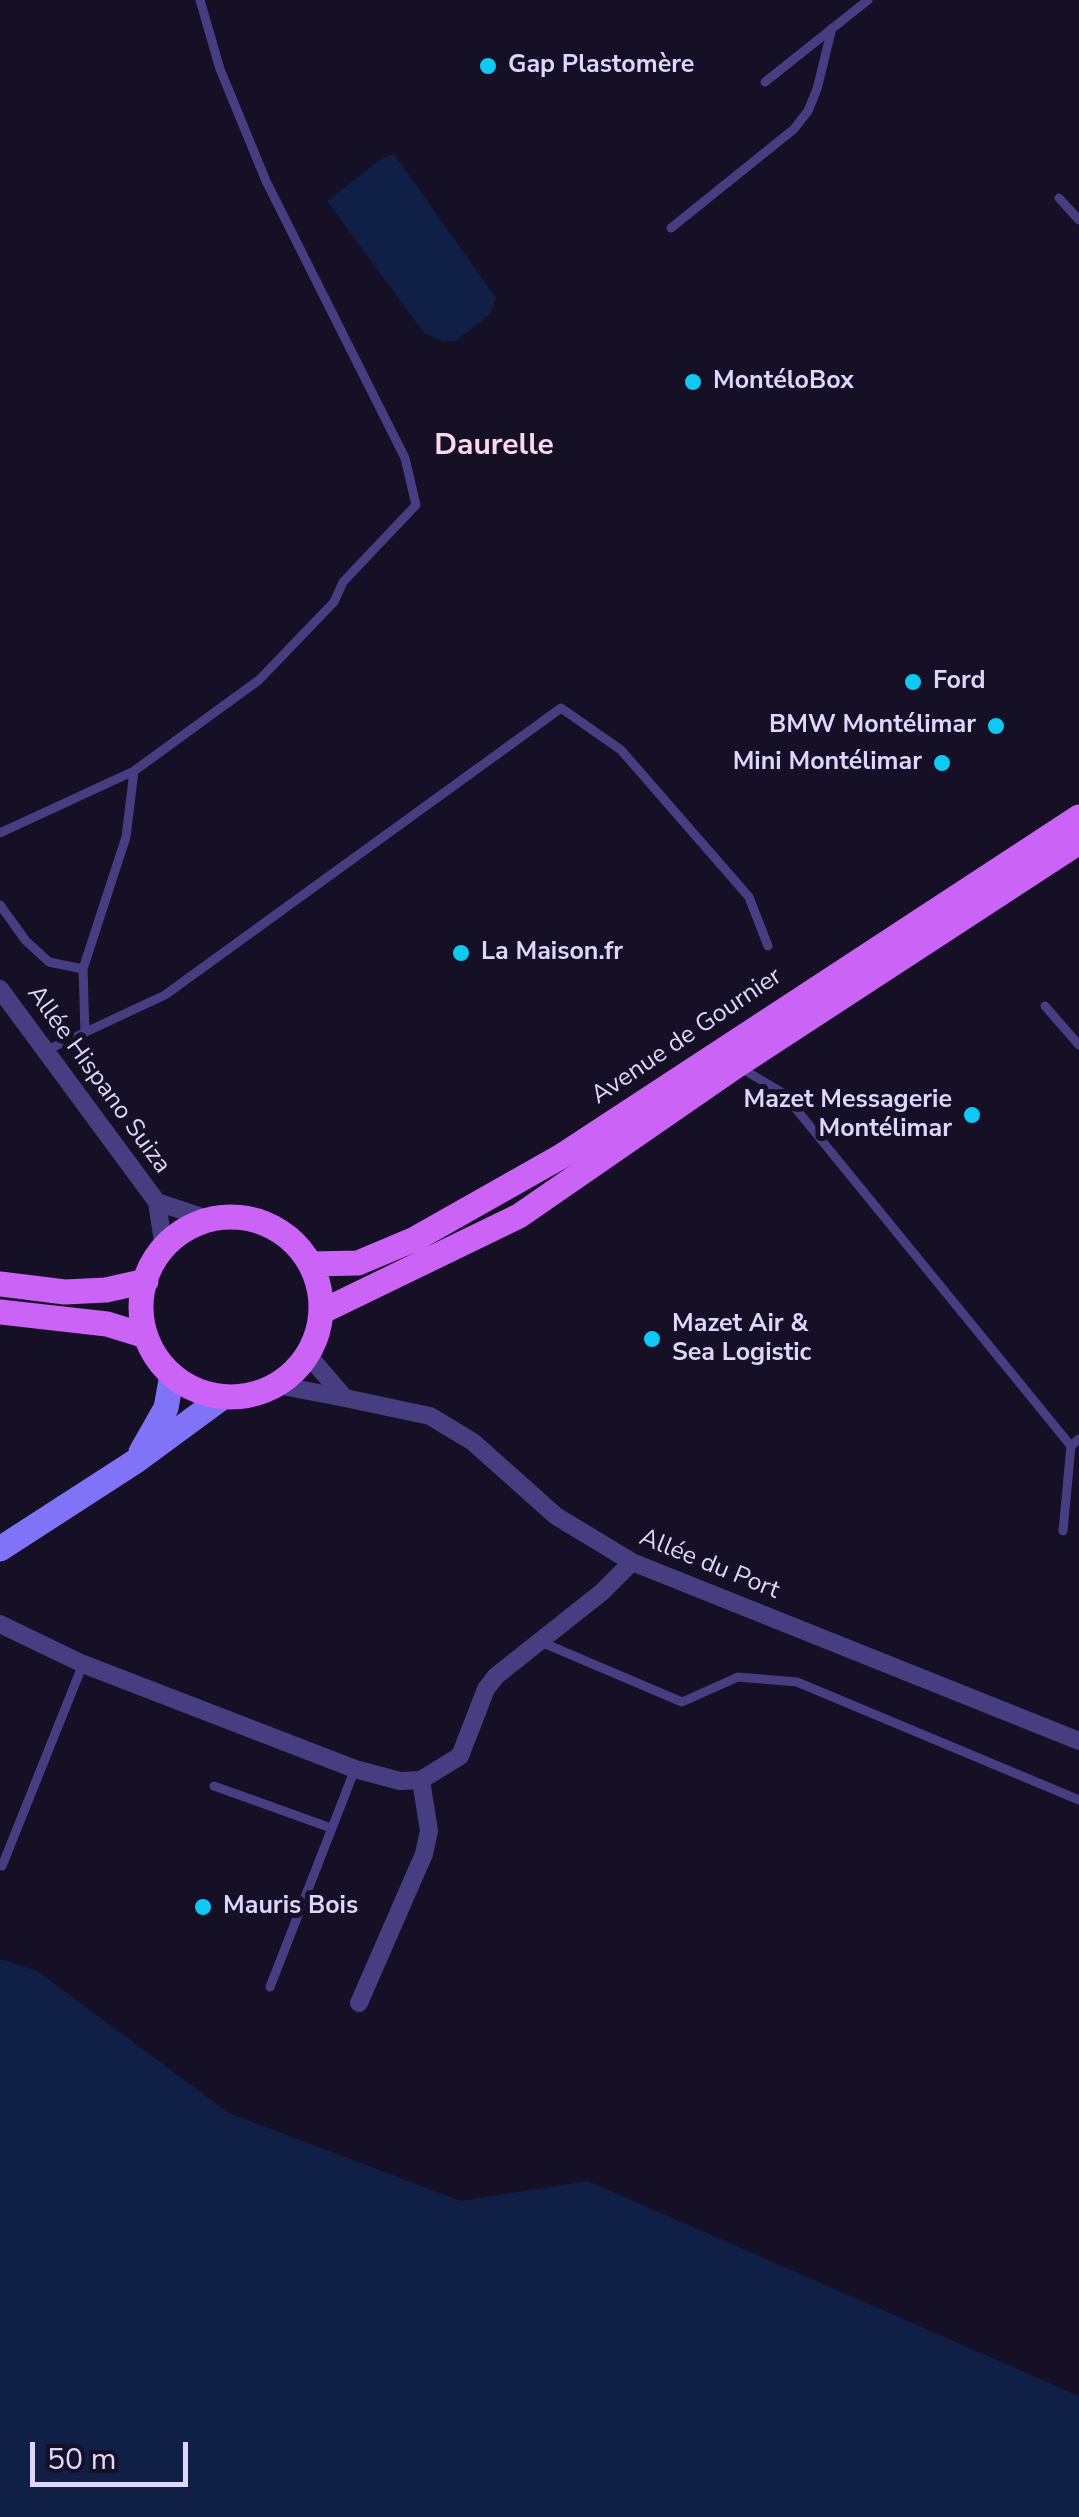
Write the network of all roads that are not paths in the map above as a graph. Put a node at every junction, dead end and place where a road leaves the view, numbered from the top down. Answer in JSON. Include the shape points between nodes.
{"nodes":[{"id":1,"x":200,"y":0,"type":"edge"},
{"id":2,"x":868,"y":0,"type":"edge"},
{"id":3,"x":832,"y":28,"type":"junction"},
{"id":4,"x":765,"y":82,"type":"dead end"},
{"id":5,"x":1060,"y":198,"type":"dead end"},
{"id":6,"x":1079,"y":220,"type":"edge"},
{"id":7,"x":671,"y":228,"type":"dead end"},
{"id":8,"x":134,"y":771,"type":"junction"},
{"id":9,"x":1079,"y":817,"type":"edge"},
{"id":10,"x":0,"y":833,"type":"edge"},
{"id":11,"x":1079,"y":842,"type":"edge"},
{"id":12,"x":0,"y":905,"type":"edge"},
{"id":13,"x":768,"y":946,"type":"dead end"},
{"id":14,"x":83,"y":968,"type":"junction"},
{"id":15,"x":0,"y":989,"type":"edge"},
{"id":16,"x":1045,"y":1006,"type":"dead end"},
{"id":17,"x":85,"y":1032,"type":"junction"},
{"id":18,"x":1079,"y":1045,"type":"edge"},
{"id":19,"x":45,"y":1051,"type":"junction"},
{"id":20,"x":730,"y":1057,"type":"junction"},
{"id":21,"x":157,"y":1202,"type":"junction"},
{"id":22,"x":212,"y":1220,"type":"junction"},
{"id":23,"x":164,"y":1249,"type":"junction"},
{"id":24,"x":310,"y":1264,"type":"junction"},
{"id":25,"x":146,"y":1281,"type":"junction"},
{"id":26,"x":0,"y":1284,"type":"edge"},
{"id":27,"x":0,"y":1312,"type":"edge"},
{"id":28,"x":321,"y":1312,"type":"junction"},
{"id":29,"x":146,"y":1336,"type":"junction"},
{"id":30,"x":308,"y":1355,"type":"junction"},
{"id":31,"x":172,"y":1375,"type":"junction"},
{"id":32,"x":277,"y":1385,"type":"junction"},
{"id":33,"x":224,"y":1396,"type":"junction"},
{"id":34,"x":345,"y":1398,"type":"junction"},
{"id":35,"x":1075,"y":1442,"type":"edge"},
{"id":36,"x":136,"y":1461,"type":"junction"},
{"id":37,"x":1063,"y":1531,"type":"dead end"},
{"id":38,"x":0,"y":1549,"type":"edge"},
{"id":39,"x":632,"y":1562,"type":"junction"},
{"id":40,"x":0,"y":1624,"type":"edge"},
{"id":41,"x":541,"y":1642,"type":"junction"},
{"id":42,"x":83,"y":1664,"type":"junction"},
{"id":43,"x":1079,"y":1741,"type":"edge"},
{"id":44,"x":356,"y":1770,"type":"junction"},
{"id":45,"x":422,"y":1780,"type":"junction"},
{"id":46,"x":214,"y":1786,"type":"dead end"},
{"id":47,"x":1079,"y":1800,"type":"edge"},
{"id":48,"x":331,"y":1828,"type":"junction"},
{"id":49,"x":2,"y":1866,"type":"edge"},
{"id":50,"x":270,"y":1987,"type":"dead end"},
{"id":51,"x":359,"y":2003,"type":"dead end"}],
"edges":[{"from":1,"to":8,"type":"lane","via":[[266,181],[405,458],[416,505],[259,680]]},
{"from":2,"to":3,"type":"lane"},
{"from":3,"to":4,"type":"lane"},
{"from":3,"to":7,"type":"lane","via":[[817,89],[801,120]]},
{"from":5,"to":6,"type":"lane"},
{"from":8,"to":10,"type":"lane"},
{"from":8,"to":14,"type":"lane","via":[[126,837]]},
{"from":9,"to":20,"type":"main road","name":"Avenue de Gournier"},
{"from":11,"to":20,"type":"main road","name":"Avenue de Gournier"},
{"from":12,"to":14,"type":"lane","via":[[49,962]]},
{"from":13,"to":17,"type":"lane","via":[[749,897],[621,750],[561,708],[165,995]]},
{"from":14,"to":17,"type":"lane"},
{"from":15,"to":19,"type":"street","name":"Allée Hispano Suiza"},
{"from":16,"to":18,"type":"lane"},
{"from":17,"to":19,"type":"lane"},
{"from":19,"to":21,"type":"street","name":"Allée Hispano Suiza"},
{"from":20,"to":24,"type":"main road","name":"Avenue de Gournier","via":[[450,1221],[358,1263]]},
{"from":20,"to":28,"type":"main road","name":"Avenue de Gournier","via":[[519,1216]]},
{"from":20,"to":35,"type":"lane","via":[[783,1093]]},
{"from":21,"to":22,"type":"street","name":"Allée Hispano Suiza"},
{"from":21,"to":23,"type":"street","name":"Allée Hispano Suiza"},
{"from":22,"to":23,"type":"main road"},
{"from":22,"to":24,"type":"main road","via":[[244,1218],[276,1229]]},
{"from":23,"to":25,"type":"main road"},
{"from":24,"to":28,"type":"main road"},
{"from":25,"to":26,"type":"main road","via":[[66,1292]]},
{"from":25,"to":29,"type":"main road"},
{"from":27,"to":29,"type":"main road","via":[[107,1324]]},
{"from":28,"to":30,"type":"main road"},
{"from":29,"to":31,"type":"main road"},
{"from":30,"to":32,"type":"main road"},
{"from":30,"to":34,"type":"street"},
{"from":31,"to":33,"type":"main road"},
{"from":31,"to":36,"type":"street","via":[[166,1408]]},
{"from":32,"to":33,"type":"main road"},
{"from":32,"to":34,"type":"street","name":"Allée du Port"},
{"from":33,"to":36,"type":"street"},
{"from":34,"to":39,"type":"street","name":"Allée du Port","via":[[430,1416],[473,1442],[543,1507]]},
{"from":35,"to":37,"type":"lane"},
{"from":36,"to":38,"type":"street"},
{"from":39,"to":41,"type":"street"},
{"from":39,"to":43,"type":"street","name":"Allée du Port"},
{"from":40,"to":42,"type":"street"},
{"from":41,"to":45,"type":"street","via":[[486,1689],[460,1756]]},
{"from":41,"to":47,"type":"lane","via":[[682,1702],[738,1677],[797,1682]]},
{"from":42,"to":44,"type":"street"},
{"from":42,"to":49,"type":"lane"},
{"from":44,"to":45,"type":"street"},
{"from":44,"to":48,"type":"lane"},
{"from":45,"to":51,"type":"street","via":[[430,1832],[424,1854]]},
{"from":46,"to":48,"type":"lane"},
{"from":48,"to":50,"type":"lane"}]}
